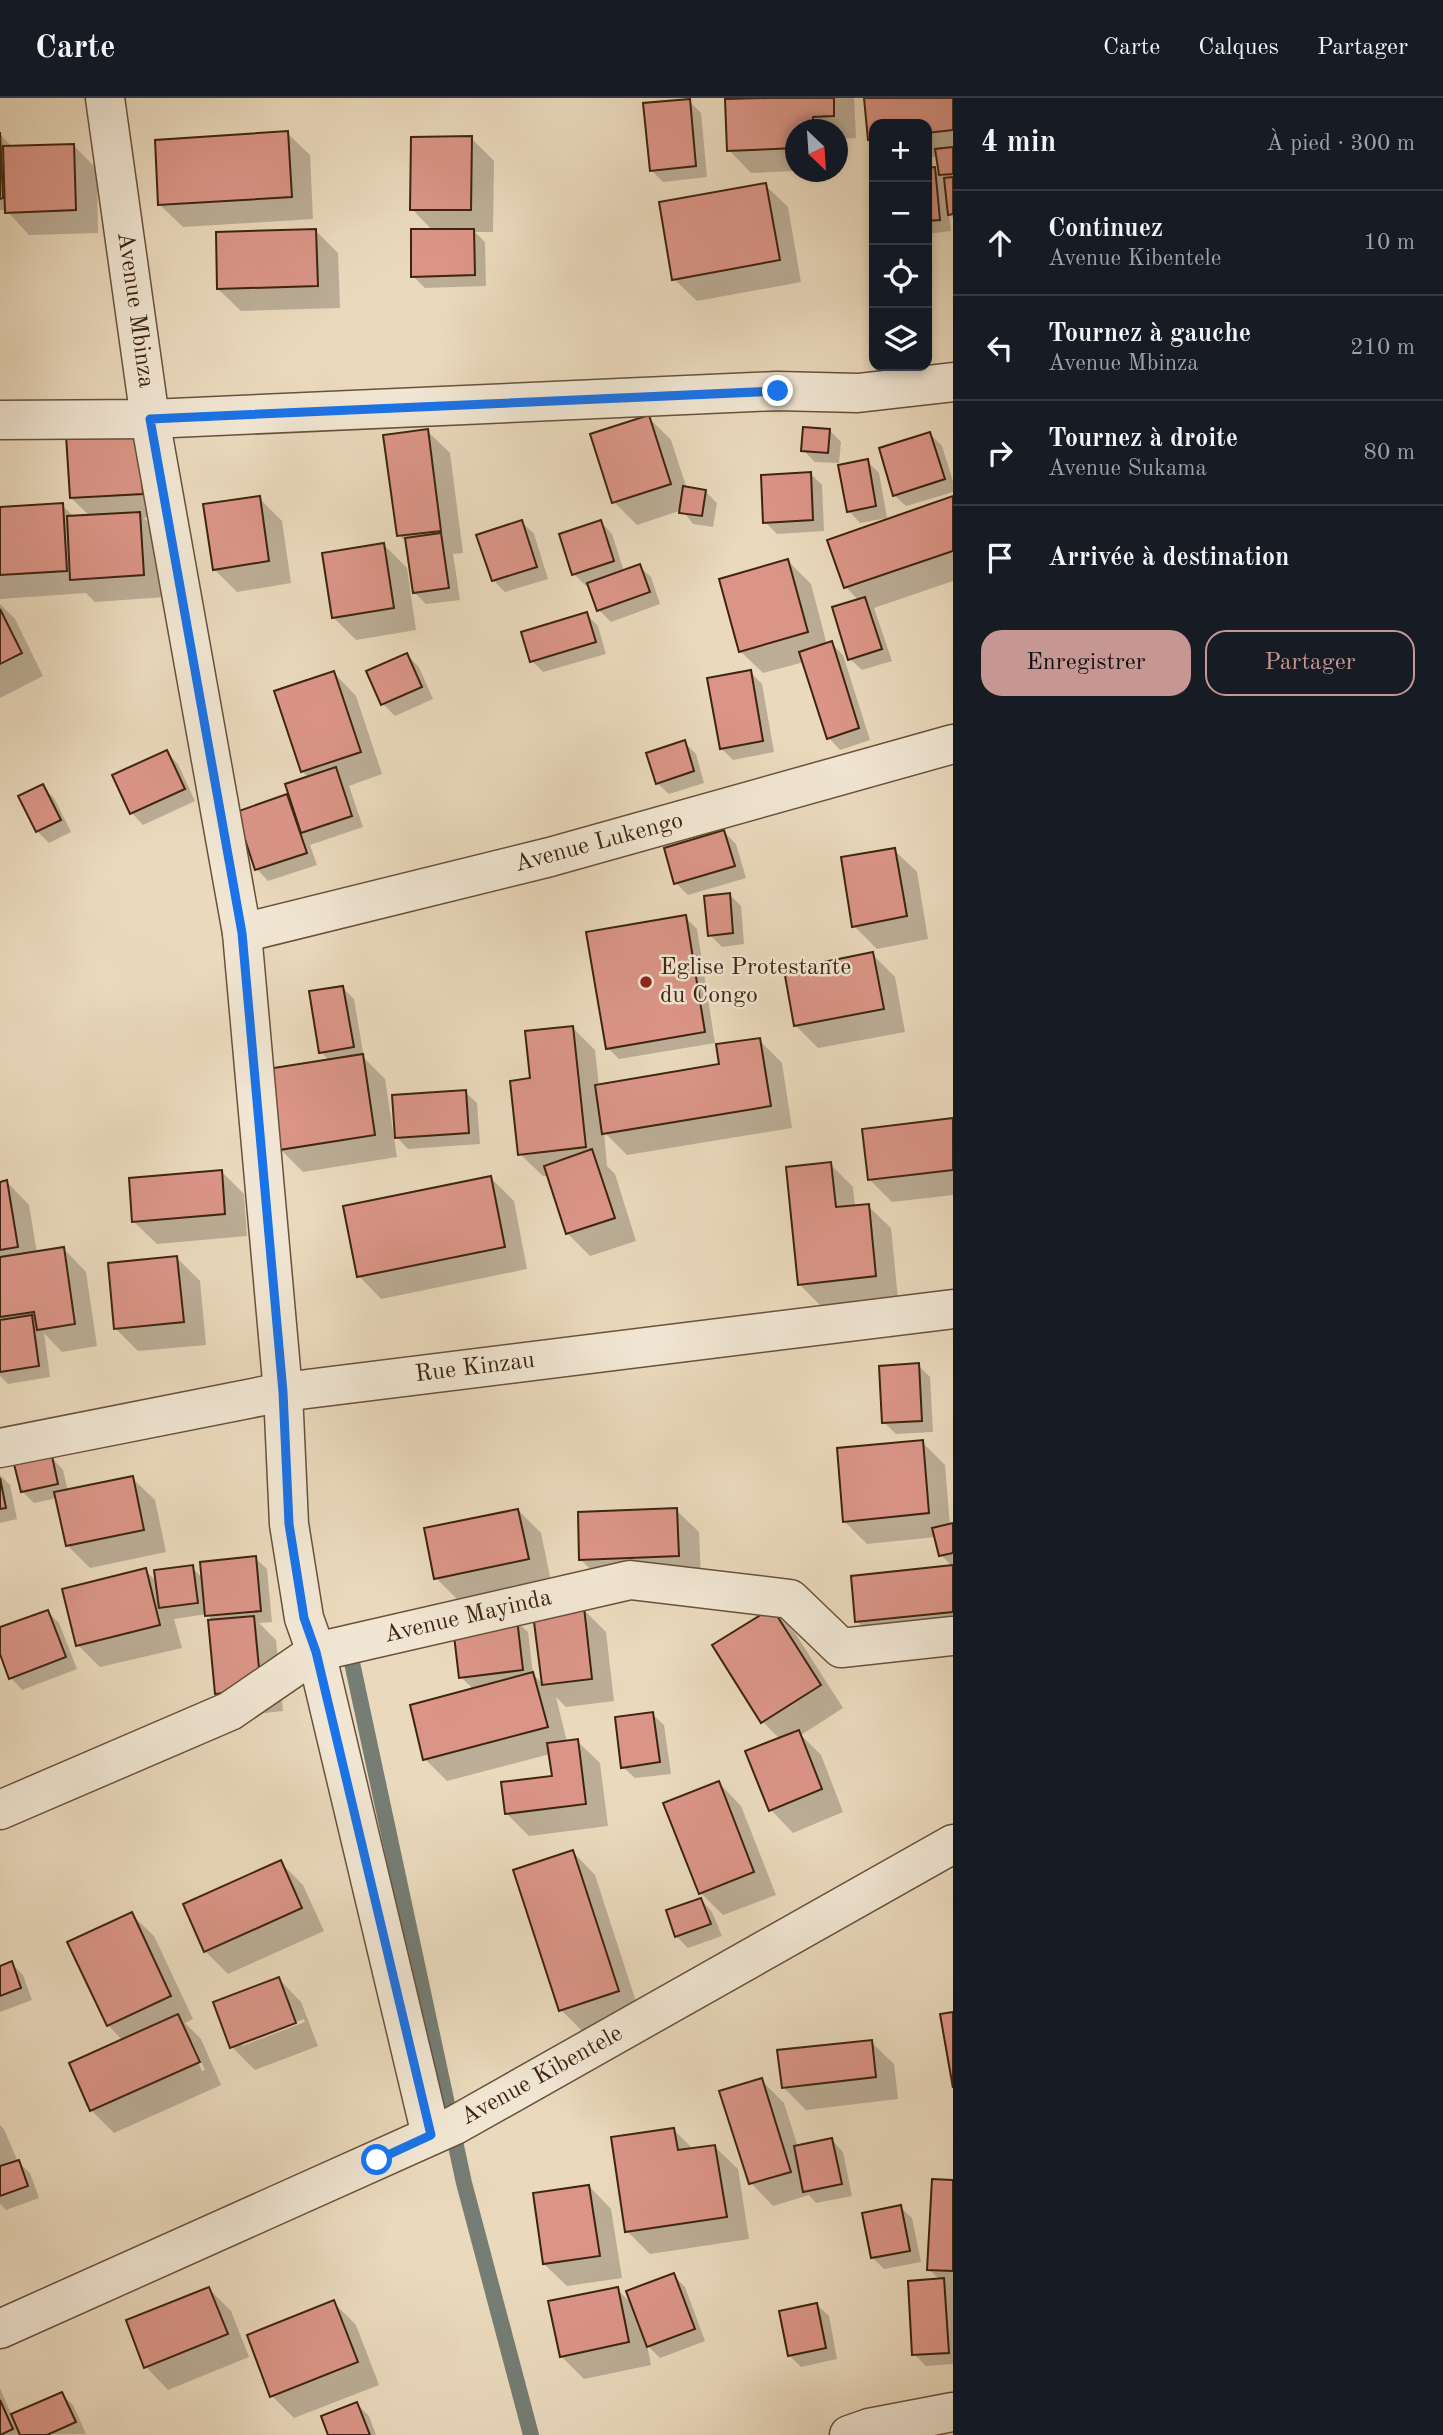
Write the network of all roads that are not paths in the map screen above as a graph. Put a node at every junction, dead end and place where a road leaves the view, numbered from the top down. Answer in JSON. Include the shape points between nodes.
{"nodes":[{"id":1,"x":105,"y":98,"type":"edge"},
{"id":2,"x":953,"y":382,"type":"edge"},
{"id":3,"x":150,"y":419,"type":"junction"},
{"id":4,"x":0,"y":420,"type":"edge"},
{"id":5,"x":953,"y":744,"type":"edge"},
{"id":6,"x":242,"y":933,"type":"junction"},
{"id":7,"x":953,"y":1309,"type":"edge"},
{"id":8,"x":283,"y":1392,"type":"junction"},
{"id":9,"x":0,"y":1448,"type":"edge"},
{"id":10,"x":953,"y":1636,"type":"edge"},
{"id":11,"x":316,"y":1652,"type":"junction"},
{"id":12,"x":0,"y":1810,"type":"edge"},
{"id":13,"x":953,"y":1844,"type":"edge"},
{"id":14,"x":424,"y":2138,"type":"junction"},
{"id":15,"x":0,"y":2329,"type":"edge"},
{"id":16,"x":953,"y":2412,"type":"edge"},
{"id":17,"x":849,"y":2435,"type":"edge"}],
"edges":[{"from":1,"to":3,"type":"street","name":"Avenue Mbinza"},
{"from":2,"to":3,"type":"street","via":[[858,393],[778,391]]},
{"from":3,"to":4,"type":"street"},
{"from":3,"to":6,"type":"street","name":"Avenue Mbinza"},
{"from":5,"to":6,"type":"street","name":"Avenue Lukengo","via":[[550,857]]},
{"from":6,"to":8,"type":"street","name":"Avenue Mbinza"},
{"from":7,"to":8,"type":"street","name":"Rue Kinzau"},
{"from":8,"to":9,"type":"street","name":"Rue Kinzau"},
{"from":8,"to":11,"type":"street","name":"Avenue Mbinza","via":[[289,1524],[304,1618]]},
{"from":10,"to":11,"type":"street","name":"Avenue Mayinda","via":[[841,1648],[790,1599],[630,1580]]},
{"from":11,"to":12,"type":"street","name":"Avenue Mayinda","via":[[230,1711]]},
{"from":11,"to":14,"type":"street","name":"Avenue Mbinza"},
{"from":13,"to":14,"type":"street","name":"Avenue Kibentele","via":[[456,2125]]},
{"from":14,"to":15,"type":"street","name":"Avenue Kibentele"},
{"from":16,"to":17,"type":"street"}]}
